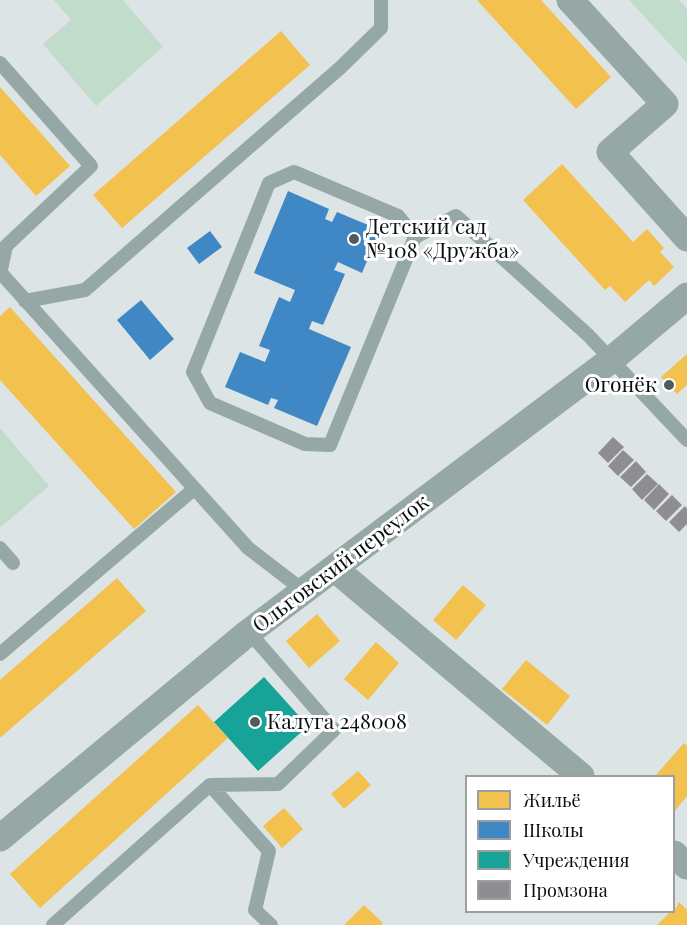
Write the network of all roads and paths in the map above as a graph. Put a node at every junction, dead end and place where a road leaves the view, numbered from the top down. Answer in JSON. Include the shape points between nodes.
{"nodes":[{"id":1,"x":381,"y":0,"type":"edge"},
{"id":2,"x":570,"y":0,"type":"edge"},
{"id":3,"x":0,"y":63,"type":"edge"},
{"id":4,"x":415,"y":237,"type":"junction"},
{"id":5,"x":687,"y":238,"type":"edge"},
{"id":6,"x":0,"y":273,"type":"edge"},
{"id":7,"x":687,"y":297,"type":"edge"},
{"id":8,"x":25,"y":301,"type":"junction"},
{"id":9,"x":611,"y":360,"type":"junction"},
{"id":10,"x":687,"y":440,"type":"edge"},
{"id":11,"x":195,"y":489,"type":"junction"},
{"id":12,"x":0,"y":548,"type":"edge"},
{"id":13,"x":14,"y":563,"type":"dead end"},
{"id":14,"x":334,"y":569,"type":"junction"},
{"id":15,"x":304,"y":591,"type":"junction"},
{"id":16,"x":249,"y":632,"type":"junction"},
{"id":17,"x":0,"y":654,"type":"edge"},
{"id":18,"x":579,"y":775,"type":"edge"},
{"id":19,"x":210,"y":785,"type":"junction"},
{"id":20,"x":0,"y":838,"type":"edge"},
{"id":21,"x":675,"y":855,"type":"edge"},
{"id":22,"x":687,"y":866,"type":"edge"},
{"id":23,"x":53,"y":925,"type":"edge"},
{"id":24,"x":271,"y":925,"type":"edge"}],
"edges":[{"from":1,"to":8,"type":"lane","via":[[381,28],[373,36],[85,290]]},
{"from":2,"to":5,"type":"street","via":[[665,104],[610,152]]},
{"from":3,"to":6,"type":"lane","via":[[92,166],[6,246]]},
{"from":4,"to":4,"type":"lane","via":[[330,445],[305,444],[210,403],[193,372],[269,183],[294,172],[398,216]]},
{"from":4,"to":9,"type":"lane","via":[[456,216]]},
{"from":6,"to":8,"type":"lane"},
{"from":7,"to":9,"type":"street","name":"Ольговский переулок"},
{"from":8,"to":11,"type":"lane"},
{"from":9,"to":10,"type":"lane"},
{"from":9,"to":14,"type":"street","name":"Ольговский переулок"},
{"from":11,"to":15,"type":"lane","via":[[248,548]]},
{"from":11,"to":17,"type":"lane"},
{"from":12,"to":13,"type":"lane"},
{"from":14,"to":15,"type":"street","name":"Ольговский переулок"},
{"from":14,"to":18,"type":"street"},
{"from":15,"to":16,"type":"street","name":"Ольговский переулок"},
{"from":16,"to":19,"type":"lane","via":[[334,730],[278,784]]},
{"from":16,"to":20,"type":"street","name":"Ольговский переулок"},
{"from":19,"to":23,"type":"lane"},
{"from":19,"to":24,"type":"lane","via":[[269,851],[255,910]]},
{"from":21,"to":22,"type":"street"}]}
